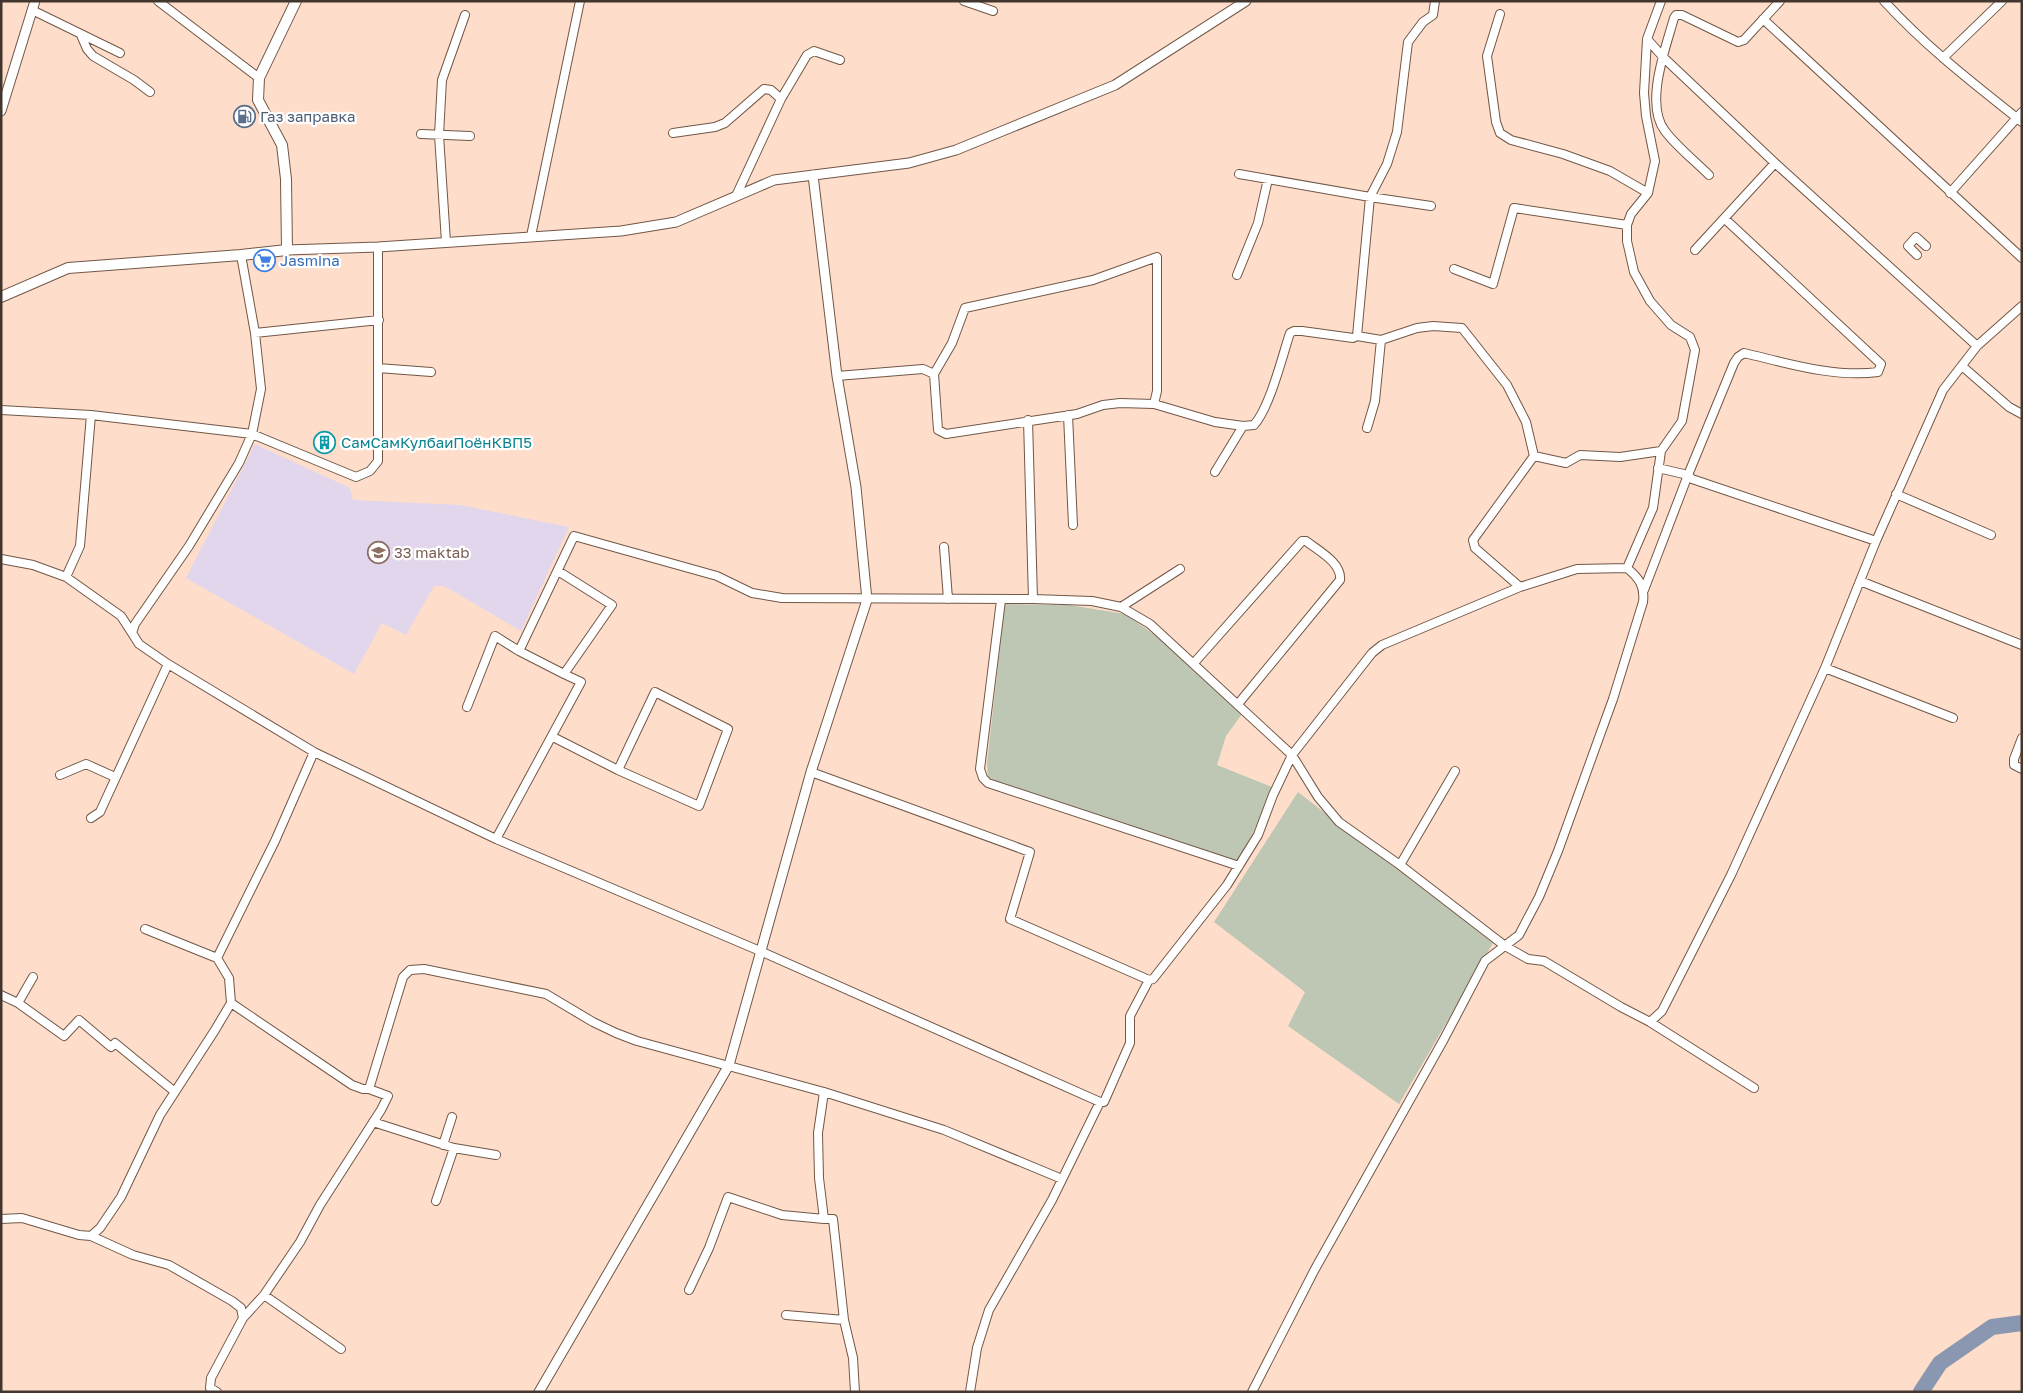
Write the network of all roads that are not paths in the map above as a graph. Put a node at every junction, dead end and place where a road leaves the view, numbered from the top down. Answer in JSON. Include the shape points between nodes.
{"nodes":[{"id":1,"x":158,"y":1,"type":"edge"},
{"id":2,"x":296,"y":1,"type":"edge"},
{"id":3,"x":580,"y":1,"type":"edge"},
{"id":4,"x":964,"y":1,"type":"edge"},
{"id":5,"x":1246,"y":1,"type":"edge"},
{"id":6,"x":1435,"y":1,"type":"edge"},
{"id":7,"x":1660,"y":1,"type":"edge"},
{"id":8,"x":1780,"y":1,"type":"edge"},
{"id":9,"x":1884,"y":1,"type":"edge"},
{"id":10,"x":2002,"y":1,"type":"edge"},
{"id":11,"x":34,"y":6,"type":"edge"},
{"id":12,"x":992,"y":11,"type":"dead end"},
{"id":13,"x":1500,"y":14,"type":"dead end"},
{"id":14,"x":464,"y":15,"type":"dead end"},
{"id":15,"x":1763,"y":19,"type":"junction"},
{"id":16,"x":81,"y":35,"type":"junction"},
{"id":17,"x":1646,"y":39,"type":"junction"},
{"id":18,"x":120,"y":53,"type":"dead end"},
{"id":19,"x":1664,"y":58,"type":"junction"},
{"id":20,"x":1943,"y":58,"type":"junction"},
{"id":21,"x":840,"y":60,"type":"dead end"},
{"id":22,"x":259,"y":78,"type":"junction"},
{"id":23,"x":150,"y":92,"type":"dead end"},
{"id":24,"x":781,"y":99,"type":"junction"},
{"id":25,"x":1,"y":111,"type":"edge"},
{"id":26,"x":2020,"y":117,"type":"edge"},
{"id":27,"x":673,"y":133,"type":"dead end"},
{"id":28,"x":421,"y":134,"type":"dead end"},
{"id":29,"x":439,"y":135,"type":"junction"},
{"id":30,"x":470,"y":136,"type":"dead end"},
{"id":31,"x":1775,"y":163,"type":"junction"},
{"id":32,"x":813,"y":174,"type":"junction"},
{"id":33,"x":1239,"y":174,"type":"dead end"},
{"id":34,"x":1709,"y":175,"type":"dead end"},
{"id":35,"x":1268,"y":179,"type":"junction"},
{"id":36,"x":1648,"y":193,"type":"junction"},
{"id":37,"x":1950,"y":193,"type":"junction"},
{"id":38,"x":736,"y":196,"type":"junction"},
{"id":39,"x":1370,"y":197,"type":"junction"},
{"id":40,"x":1431,"y":206,"type":"dead end"},
{"id":41,"x":1726,"y":219,"type":"junction"},
{"id":42,"x":1627,"y":225,"type":"junction"},
{"id":43,"x":531,"y":236,"type":"junction"},
{"id":44,"x":446,"y":242,"type":"junction"},
{"id":45,"x":378,"y":246,"type":"junction"},
{"id":46,"x":1926,"y":246,"type":"dead end"},
{"id":47,"x":287,"y":250,"type":"junction"},
{"id":48,"x":1695,"y":250,"type":"dead end"},
{"id":49,"x":1917,"y":255,"type":"dead end"},
{"id":50,"x":241,"y":256,"type":"junction"},
{"id":51,"x":2022,"y":258,"type":"edge"},
{"id":52,"x":1454,"y":269,"type":"dead end"},
{"id":53,"x":1237,"y":275,"type":"dead end"},
{"id":54,"x":1,"y":297,"type":"edge"},
{"id":55,"x":2022,"y":306,"type":"edge"},
{"id":56,"x":379,"y":320,"type":"junction"},
{"id":57,"x":255,"y":333,"type":"junction"},
{"id":58,"x":1357,"y":336,"type":"junction"},
{"id":59,"x":1381,"y":340,"type":"junction"},
{"id":60,"x":1977,"y":346,"type":"junction"},
{"id":61,"x":1962,"y":366,"type":"junction"},
{"id":62,"x":378,"y":368,"type":"junction"},
{"id":63,"x":431,"y":372,"type":"dead end"},
{"id":64,"x":934,"y":374,"type":"junction"},
{"id":65,"x":836,"y":376,"type":"junction"},
{"id":66,"x":1154,"y":404,"type":"junction"},
{"id":67,"x":1,"y":410,"type":"edge"},
{"id":68,"x":2022,"y":414,"type":"edge"},
{"id":69,"x":91,"y":415,"type":"junction"},
{"id":70,"x":1068,"y":415,"type":"junction"},
{"id":71,"x":1028,"y":420,"type":"junction"},
{"id":72,"x":1242,"y":426,"type":"junction"},
{"id":73,"x":1367,"y":428,"type":"dead end"},
{"id":74,"x":252,"y":434,"type":"junction"},
{"id":75,"x":1661,"y":451,"type":"junction"},
{"id":76,"x":1534,"y":456,"type":"junction"},
{"id":77,"x":1658,"y":468,"type":"junction"},
{"id":78,"x":1215,"y":472,"type":"dead end"},
{"id":79,"x":1688,"y":475,"type":"junction"},
{"id":80,"x":1896,"y":494,"type":"junction"},
{"id":81,"x":1073,"y":525,"type":"dead end"},
{"id":82,"x":1991,"y":535,"type":"dead end"},
{"id":83,"x":1876,"y":541,"type":"junction"},
{"id":84,"x":944,"y":547,"type":"dead end"},
{"id":85,"x":1,"y":560,"type":"edge"},
{"id":86,"x":1627,"y":568,"type":"junction"},
{"id":87,"x":1180,"y":570,"type":"dead end"},
{"id":88,"x":558,"y":571,"type":"junction"},
{"id":89,"x":66,"y":577,"type":"junction"},
{"id":90,"x":1860,"y":581,"type":"junction"},
{"id":91,"x":1520,"y":587,"type":"junction"},
{"id":92,"x":1644,"y":590,"type":"junction"},
{"id":93,"x":948,"y":599,"type":"junction"},
{"id":94,"x":867,"y":600,"type":"junction"},
{"id":95,"x":1001,"y":600,"type":"junction"},
{"id":96,"x":1033,"y":600,"type":"junction"},
{"id":97,"x":1121,"y":607,"type":"junction"},
{"id":98,"x":132,"y":633,"type":"junction"},
{"id":99,"x":2022,"y":645,"type":"edge"},
{"id":100,"x":519,"y":651,"type":"junction"},
{"id":101,"x":1194,"y":662,"type":"junction"},
{"id":102,"x":168,"y":664,"type":"junction"},
{"id":103,"x":1825,"y":668,"type":"junction"},
{"id":104,"x":564,"y":674,"type":"junction"},
{"id":105,"x":1238,"y":704,"type":"junction"},
{"id":106,"x":467,"y":706,"type":"dead end"},
{"id":107,"x":1954,"y":718,"type":"dead end"},
{"id":108,"x":553,"y":737,"type":"junction"},
{"id":109,"x":2022,"y":738,"type":"edge"},
{"id":110,"x":314,"y":752,"type":"junction"},
{"id":111,"x":1292,"y":755,"type":"junction"},
{"id":112,"x":2022,"y":769,"type":"edge"},
{"id":113,"x":618,"y":770,"type":"junction"},
{"id":114,"x":1455,"y":771,"type":"dead end"},
{"id":115,"x":811,"y":772,"type":"junction"},
{"id":116,"x":60,"y":775,"type":"dead end"},
{"id":117,"x":115,"y":777,"type":"junction"},
{"id":118,"x":92,"y":818,"type":"dead end"},
{"id":119,"x":496,"y":840,"type":"junction"},
{"id":120,"x":1400,"y":865,"type":"junction"},
{"id":121,"x":1239,"y":866,"type":"junction"},
{"id":122,"x":145,"y":929,"type":"dead end"},
{"id":123,"x":1505,"y":946,"type":"junction"},
{"id":124,"x":760,"y":951,"type":"junction"},
{"id":125,"x":217,"y":958,"type":"junction"},
{"id":126,"x":33,"y":977,"type":"dead end"},
{"id":127,"x":1149,"y":980,"type":"junction"},
{"id":128,"x":1,"y":995,"type":"edge"},
{"id":129,"x":18,"y":1003,"type":"junction"},
{"id":130,"x":230,"y":1003,"type":"junction"},
{"id":131,"x":1650,"y":1022,"type":"junction"},
{"id":132,"x":729,"y":1065,"type":"junction"},
{"id":133,"x":1754,"y":1088,"type":"dead end"},
{"id":134,"x":370,"y":1089,"type":"junction"},
{"id":135,"x":175,"y":1092,"type":"junction"},
{"id":136,"x":824,"y":1092,"type":"junction"},
{"id":137,"x":1100,"y":1102,"type":"junction"},
{"id":138,"x":452,"y":1117,"type":"dead end"},
{"id":139,"x":373,"y":1122,"type":"junction"},
{"id":140,"x":443,"y":1145,"type":"junction"},
{"id":141,"x":454,"y":1148,"type":"junction"},
{"id":142,"x":496,"y":1155,"type":"dead end"},
{"id":143,"x":1062,"y":1178,"type":"junction"},
{"id":144,"x":436,"y":1201,"type":"dead end"},
{"id":145,"x":1,"y":1219,"type":"edge"},
{"id":146,"x":824,"y":1219,"type":"junction"},
{"id":147,"x":91,"y":1236,"type":"junction"},
{"id":148,"x":689,"y":1290,"type":"dead end"},
{"id":149,"x":264,"y":1295,"type":"junction"},
{"id":150,"x":786,"y":1315,"type":"dead end"},
{"id":151,"x":243,"y":1318,"type":"junction"},
{"id":152,"x":844,"y":1320,"type":"junction"},
{"id":153,"x":342,"y":1349,"type":"dead end"},
{"id":154,"x":217,"y":1392,"type":"edge"},
{"id":155,"x":539,"y":1392,"type":"edge"},
{"id":156,"x":854,"y":1392,"type":"edge"},
{"id":157,"x":970,"y":1392,"type":"edge"},
{"id":158,"x":1252,"y":1392,"type":"edge"}],
"edges":[{"from":1,"to":22,"type":"street"},
{"from":2,"to":22,"type":"main road"},
{"from":3,"to":43,"type":"street"},
{"from":4,"to":12,"type":"street"},
{"from":5,"to":32,"type":"street","via":[[1115,85],[956,150],[909,163]]},
{"from":6,"to":39,"type":"street","via":[[1433,15],[1423,22],[1408,42],[1397,132],[1387,164]]},
{"from":7,"to":17,"type":"street"},
{"from":8,"to":15,"type":"street"},
{"from":9,"to":20,"type":"street"},
{"from":10,"to":20,"type":"street"},
{"from":11,"to":16,"type":"street"},
{"from":11,"to":25,"type":"street"},
{"from":13,"to":36,"type":"street","via":[[1487,56],[1500,133],[1511,140],[1610,171]]},
{"from":14,"to":29,"type":"street","via":[[442,80]]},
{"from":15,"to":19,"type":"street","via":[[1744,40],[1738,42],[1676,15]]},
{"from":15,"to":37,"type":"street"},
{"from":16,"to":18,"type":"street"},
{"from":16,"to":23,"type":"street","via":[[93,56]]},
{"from":17,"to":19,"type":"street"},
{"from":17,"to":36,"type":"street","via":[[1644,93],[1655,161]]},
{"from":19,"to":31,"type":"street"},
{"from":19,"to":34,"type":"street","via":[[1657,82],[1661,124]]},
{"from":20,"to":26,"type":"street"},
{"from":21,"to":24,"type":"street","via":[[814,51],[808,53]]},
{"from":22,"to":47,"type":"main road","via":[[258,100],[282,145]]},
{"from":24,"to":27,"type":"street","via":[[771,90],[764,89],[715,127]]},
{"from":24,"to":38,"type":"street"},
{"from":26,"to":37,"type":"street"},
{"from":28,"to":29,"type":"street"},
{"from":29,"to":30,"type":"street"},
{"from":29,"to":44,"type":"street"},
{"from":31,"to":41,"type":"street"},
{"from":31,"to":60,"type":"street"},
{"from":32,"to":38,"type":"street","via":[[774,180]]},
{"from":32,"to":65,"type":"street"},
{"from":33,"to":35,"type":"street"},
{"from":35,"to":39,"type":"street"},
{"from":35,"to":53,"type":"street","via":[[1258,223]]},
{"from":36,"to":42,"type":"street","via":[[1631,214]]},
{"from":37,"to":51,"type":"street"},
{"from":38,"to":43,"type":"street","via":[[676,222],[621,231]]},
{"from":39,"to":40,"type":"street"},
{"from":39,"to":58,"type":"street"},
{"from":41,"to":48,"type":"street"},
{"from":41,"to":79,"type":"street","via":[[1882,364],[1878,372],[1820,370],[1744,353],[1734,363]]},
{"from":42,"to":52,"type":"street","via":[[1514,208],[1493,284]]},
{"from":42,"to":75,"type":"street","via":[[1634,272],[1650,301],[1672,325],[1690,337],[1695,350],[1682,421]]},
{"from":43,"to":44,"type":"street"},
{"from":44,"to":45,"type":"street"},
{"from":45,"to":47,"type":"street"},
{"from":45,"to":56,"type":"street"},
{"from":46,"to":49,"type":"street","via":[[1916,237],[1908,246]]},
{"from":47,"to":50,"type":"main road"},
{"from":50,"to":54,"type":"main road","via":[[68,268]]},
{"from":50,"to":57,"type":"street"},
{"from":55,"to":60,"type":"street"},
{"from":56,"to":57,"type":"street"},
{"from":56,"to":62,"type":"street"},
{"from":57,"to":74,"type":"street","via":[[261,389]]},
{"from":58,"to":59,"type":"street"},
{"from":58,"to":72,"type":"street","via":[[1302,331],[1290,333],[1258,420],[1254,425]]},
{"from":59,"to":73,"type":"street","via":[[1375,401]]},
{"from":59,"to":76,"type":"street","via":[[1417,328],[1462,328],[1507,384],[1526,422]]},
{"from":60,"to":61,"type":"street"},
{"from":61,"to":68,"type":"street"},
{"from":61,"to":80,"type":"street","via":[[1943,390]]},
{"from":62,"to":63,"type":"street"},
{"from":62,"to":74,"type":"street","via":[[378,461],[370,471],[356,477]]},
{"from":64,"to":65,"type":"street","via":[[923,369]]},
{"from":64,"to":66,"type":"street","via":[[952,343],[965,308],[1093,280],[1157,257],[1157,391]]},
{"from":64,"to":71,"type":"street","via":[[938,430],[941,432],[946,434]]},
{"from":65,"to":94,"type":"street","via":[[856,487]]},
{"from":66,"to":70,"type":"street","via":[[1103,405]]},
{"from":66,"to":72,"type":"street","via":[[1215,422]]},
{"from":67,"to":69,"type":"street"},
{"from":69,"to":74,"type":"street"},
{"from":69,"to":89,"type":"street","via":[[80,546]]},
{"from":70,"to":71,"type":"street"},
{"from":70,"to":81,"type":"street"},
{"from":71,"to":96,"type":"street"},
{"from":72,"to":78,"type":"street"},
{"from":74,"to":98,"type":"street","via":[[194,537]]},
{"from":75,"to":76,"type":"street","via":[[1620,457],[1580,455],[1566,463]]},
{"from":75,"to":77,"type":"street"},
{"from":76,"to":91,"type":"street","via":[[1473,540],[1476,548]]},
{"from":77,"to":79,"type":"street"},
{"from":77,"to":86,"type":"street","via":[[1652,508]]},
{"from":79,"to":83,"type":"street"},
{"from":79,"to":92,"type":"street"},
{"from":80,"to":82,"type":"street"},
{"from":80,"to":83,"type":"street"},
{"from":83,"to":90,"type":"street"},
{"from":84,"to":93,"type":"street"},
{"from":85,"to":89,"type":"street","via":[[33,565]]},
{"from":86,"to":91,"type":"street","via":[[1577,568]]},
{"from":86,"to":92,"type":"street"},
{"from":87,"to":97,"type":"street"},
{"from":88,"to":94,"type":"street","via":[[574,536],[717,576],[752,593],[782,598]]},
{"from":88,"to":100,"type":"street"},
{"from":88,"to":104,"type":"street","via":[[612,605]]},
{"from":89,"to":98,"type":"street","via":[[121,616]]},
{"from":90,"to":99,"type":"street"},
{"from":90,"to":103,"type":"street"},
{"from":91,"to":111,"type":"street","via":[[1382,645],[1362,663]]},
{"from":92,"to":123,"type":"street","via":[[1613,699],[1558,851],[1519,935]]},
{"from":93,"to":94,"type":"street"},
{"from":93,"to":95,"type":"street"},
{"from":94,"to":115,"type":"street"},
{"from":95,"to":96,"type":"street"},
{"from":95,"to":121,"type":"street","via":[[980,770],[982,778],[988,783]]},
{"from":96,"to":97,"type":"street","via":[[1092,601]]},
{"from":97,"to":101,"type":"street","via":[[1150,624]]},
{"from":98,"to":102,"type":"street","via":[[139,644]]},
{"from":100,"to":104,"type":"street"},
{"from":100,"to":106,"type":"street","via":[[495,636]]},
{"from":101,"to":105,"type":"street"},
{"from":101,"to":105,"type":"street","via":[[1302,541],[1337,566],[1340,580]]},
{"from":102,"to":110,"type":"street"},
{"from":102,"to":117,"type":"street"},
{"from":103,"to":107,"type":"street"},
{"from":103,"to":131,"type":"street","via":[[1731,875],[1662,1010]]},
{"from":104,"to":108,"type":"street","via":[[581,682]]},
{"from":105,"to":111,"type":"street"},
{"from":108,"to":113,"type":"street"},
{"from":108,"to":119,"type":"street"},
{"from":109,"to":112,"type":"street","via":[[2014,759],[2014,765]]},
{"from":110,"to":119,"type":"street"},
{"from":110,"to":125,"type":"street","via":[[275,841]]},
{"from":111,"to":120,"type":"street","via":[[1318,797],[1339,822]]},
{"from":111,"to":121,"type":"street","via":[[1258,835]]},
{"from":113,"to":113,"type":"street","via":[[699,806],[728,728],[655,692]]},
{"from":114,"to":120,"type":"street"},
{"from":115,"to":124,"type":"street"},
{"from":115,"to":127,"type":"street","via":[[1030,852],[1010,919]]},
{"from":116,"to":117,"type":"street","via":[[86,764]]},
{"from":117,"to":118,"type":"street","via":[[100,812]]},
{"from":119,"to":124,"type":"street"},
{"from":120,"to":123,"type":"street"},
{"from":121,"to":127,"type":"street","via":[[1153,979]]},
{"from":122,"to":125,"type":"street"},
{"from":123,"to":131,"type":"street","via":[[1528,959],[1544,961]]},
{"from":123,"to":158,"type":"street","via":[[1485,961],[1314,1269]]},
{"from":124,"to":132,"type":"street"},
{"from":124,"to":137,"type":"street"},
{"from":125,"to":130,"type":"street","via":[[229,978]]},
{"from":126,"to":129,"type":"street"},
{"from":127,"to":137,"type":"street","via":[[1130,1016],[1130,1044],[1104,1102]]},
{"from":128,"to":129,"type":"street"},
{"from":129,"to":135,"type":"street","via":[[64,1036],[79,1020],[111,1047],[115,1043]]},
{"from":130,"to":134,"type":"street","via":[[352,1085]]},
{"from":130,"to":135,"type":"street"},
{"from":131,"to":133,"type":"street"},
{"from":132,"to":134,"type":"street","via":[[616,1033],[546,994],[424,969],[410,970],[403,977]]},
{"from":132,"to":136,"type":"street"},
{"from":132,"to":155,"type":"street"},
{"from":134,"to":139,"type":"street","via":[[388,1096]]},
{"from":135,"to":147,"type":"street","via":[[160,1115],[121,1197]]},
{"from":136,"to":143,"type":"street","via":[[944,1130]]},
{"from":136,"to":146,"type":"street","via":[[818,1133]]},
{"from":137,"to":143,"type":"street"},
{"from":138,"to":140,"type":"street"},
{"from":139,"to":140,"type":"street"},
{"from":139,"to":149,"type":"street"},
{"from":140,"to":141,"type":"street"},
{"from":141,"to":142,"type":"street"},
{"from":141,"to":144,"type":"street"},
{"from":143,"to":157,"type":"street","via":[[989,1310],[977,1348]]},
{"from":145,"to":147,"type":"street","via":[[22,1218]]},
{"from":146,"to":148,"type":"street","via":[[782,1215],[728,1198]]},
{"from":146,"to":152,"type":"street","via":[[833,1219]]},
{"from":147,"to":151,"type":"street","via":[[133,1255],[169,1266],[232,1301],[241,1308]]},
{"from":149,"to":151,"type":"street"},
{"from":149,"to":153,"type":"street"},
{"from":150,"to":152,"type":"street"},
{"from":151,"to":154,"type":"street","via":[[211,1378],[210,1388]]},
{"from":152,"to":156,"type":"street","via":[[852,1358]]}]}
